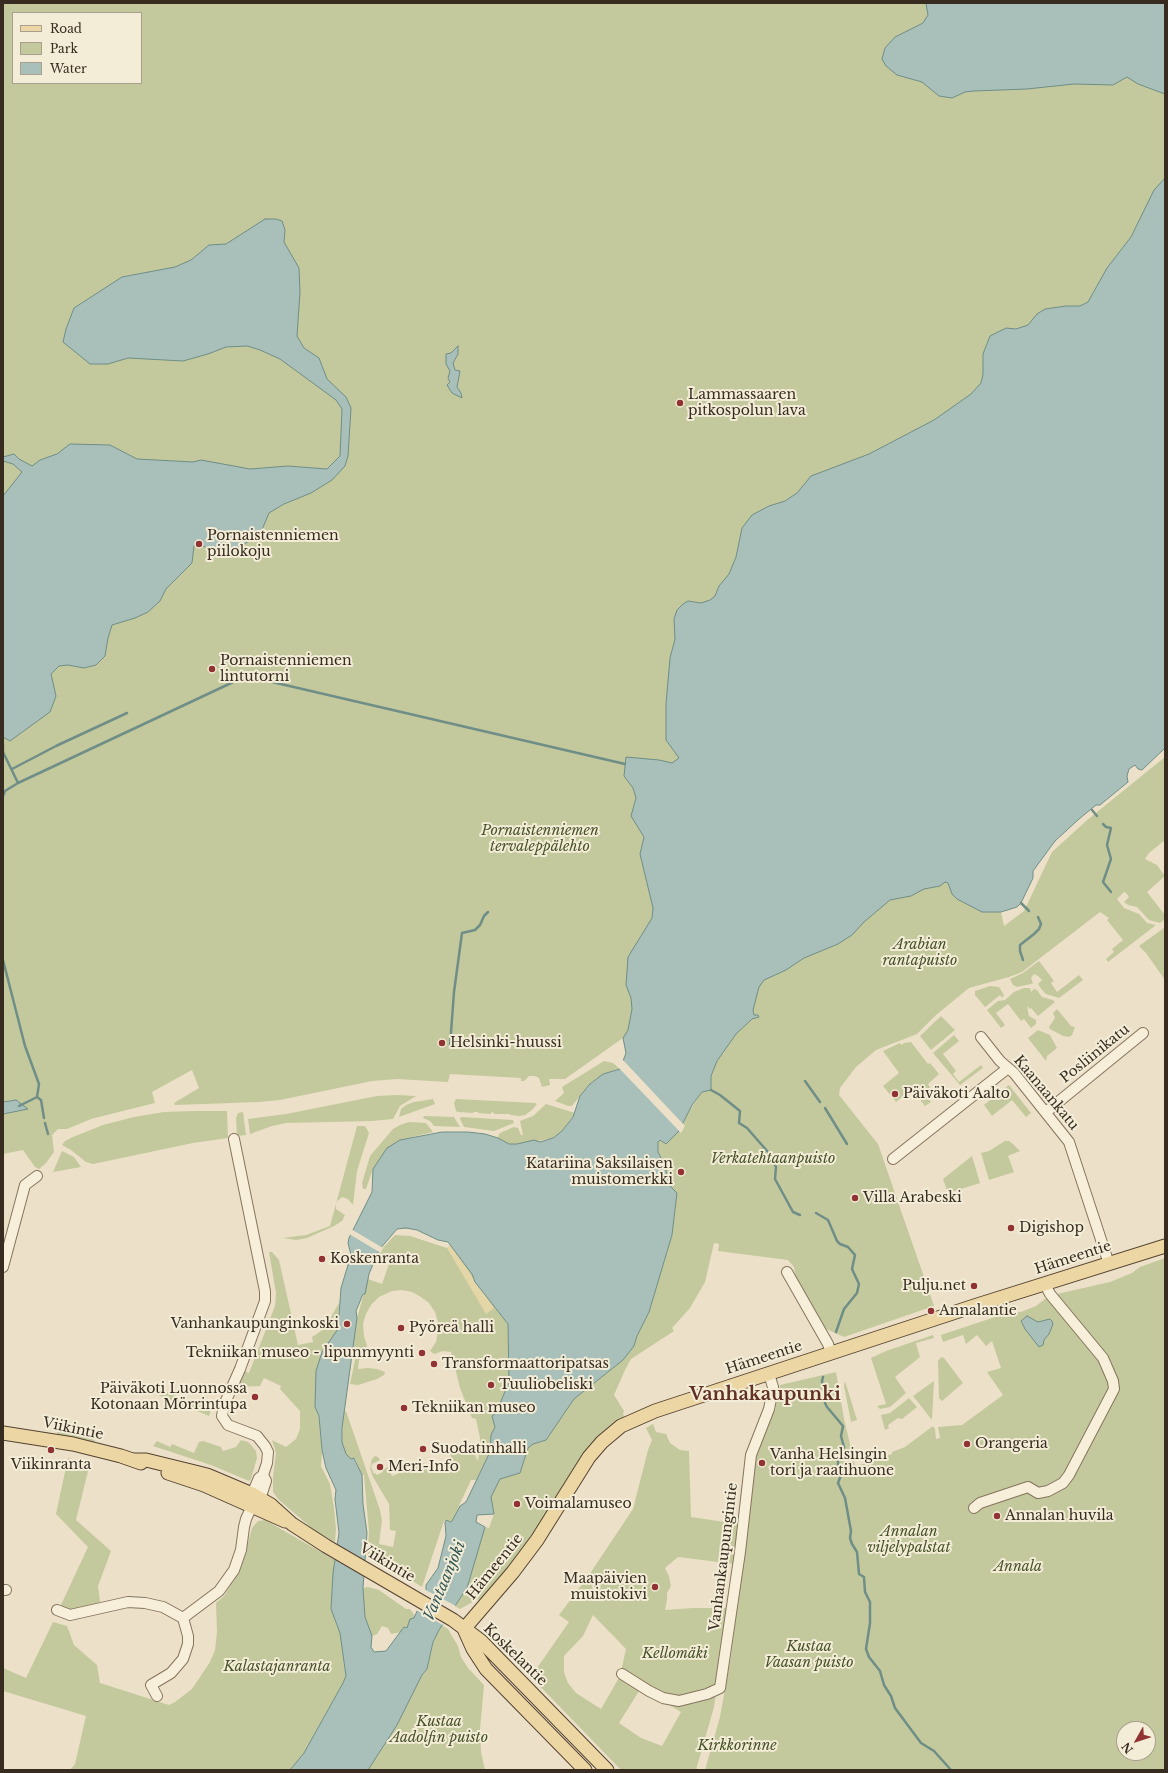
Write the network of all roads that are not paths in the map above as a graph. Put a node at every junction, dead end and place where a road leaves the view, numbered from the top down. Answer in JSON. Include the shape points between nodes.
{"nodes":[{"id":1,"x":1143,"y":1033,"type":"dead end"},
{"id":2,"x":981,"y":1037,"type":"dead end"},
{"id":3,"x":1008,"y":1068,"type":"junction"},
{"id":4,"x":1046,"y":1112,"type":"junction"},
{"id":5,"x":234,"y":1138,"type":"dead end"},
{"id":6,"x":893,"y":1159,"type":"dead end"},
{"id":7,"x":37,"y":1176,"type":"dead end"},
{"id":8,"x":1165,"y":1246,"type":"edge"},
{"id":9,"x":1109,"y":1264,"type":"junction"},
{"id":10,"x":3,"y":1267,"type":"edge"},
{"id":11,"x":787,"y":1272,"type":"dead end"},
{"id":12,"x":1046,"y":1284,"type":"junction"},
{"id":13,"x":830,"y":1353,"type":"junction"},
{"id":14,"x":769,"y":1374,"type":"junction"},
{"id":15,"x":4,"y":1433,"type":"edge"},
{"id":16,"x":254,"y":1500,"type":"junction"},
{"id":17,"x":974,"y":1508,"type":"dead end"},
{"id":18,"x":57,"y":1610,"type":"dead end"},
{"id":19,"x":183,"y":1618,"type":"junction"},
{"id":20,"x":464,"y":1629,"type":"junction"},
{"id":21,"x":622,"y":1674,"type":"dead end"},
{"id":22,"x":157,"y":1696,"type":"dead end"},
{"id":23,"x":585,"y":1770,"type":"edge"},
{"id":24,"x":607,"y":1770,"type":"edge"}],
"edges":[{"from":1,"to":4,"type":"street","name":"Posliinikatu"},
{"from":2,"to":3,"type":"street","name":"Kaanaankatu"},
{"from":3,"to":4,"type":"street","name":"Kaanaankatu"},
{"from":3,"to":6,"type":"street"},
{"from":4,"to":9,"type":"street","name":"Kaanaankatu","via":[[1069,1142]]},
{"from":5,"to":16,"type":"street","via":[[265,1301],[222,1416],[228,1425],[257,1436],[265,1446],[268,1457],[263,1475],[266,1481]]},
{"from":7,"to":10,"type":"street","via":[[25,1185]]},
{"from":8,"to":9,"type":"main road","name":"Hämeentie"},
{"from":9,"to":12,"type":"main road","name":"Hämeentie"},
{"from":11,"to":13,"type":"street","via":[[828,1344]]},
{"from":12,"to":13,"type":"main road","name":"Hämeentie"},
{"from":12,"to":17,"type":"street","via":[[1050,1294],[1103,1358],[1114,1388],[1063,1484],[1038,1493],[1028,1487]]},
{"from":13,"to":14,"type":"main road","name":"Hämeentie"},
{"from":14,"to":20,"type":"main road","name":"Hämeentie","via":[[636,1418],[613,1432],[589,1457],[523,1559]]},
{"from":14,"to":21,"type":"street","name":"Vanhankaupungintie","via":[[773,1387],[751,1454],[720,1688],[679,1701],[663,1698]]},
{"from":15,"to":16,"type":"main road","name":"Viikintie","via":[[73,1444],[134,1460],[156,1470]]},
{"from":16,"to":19,"type":"street","via":[[244,1527],[240,1555],[229,1578],[220,1591]]},
{"from":16,"to":20,"type":"main road","name":"Viikintie","via":[[274,1507],[292,1524],[326,1546],[448,1617]]},
{"from":18,"to":19,"type":"street","via":[[70,1614],[128,1602],[145,1603],[163,1607]]},
{"from":19,"to":22,"type":"street","via":[[188,1644],[183,1658],[171,1673],[151,1685]]},
{"from":20,"to":23,"type":"main road","name":"Koskelantie","via":[[486,1669]]},
{"from":20,"to":24,"type":"main road","name":"Koskelantie","via":[[481,1641]]}]}
